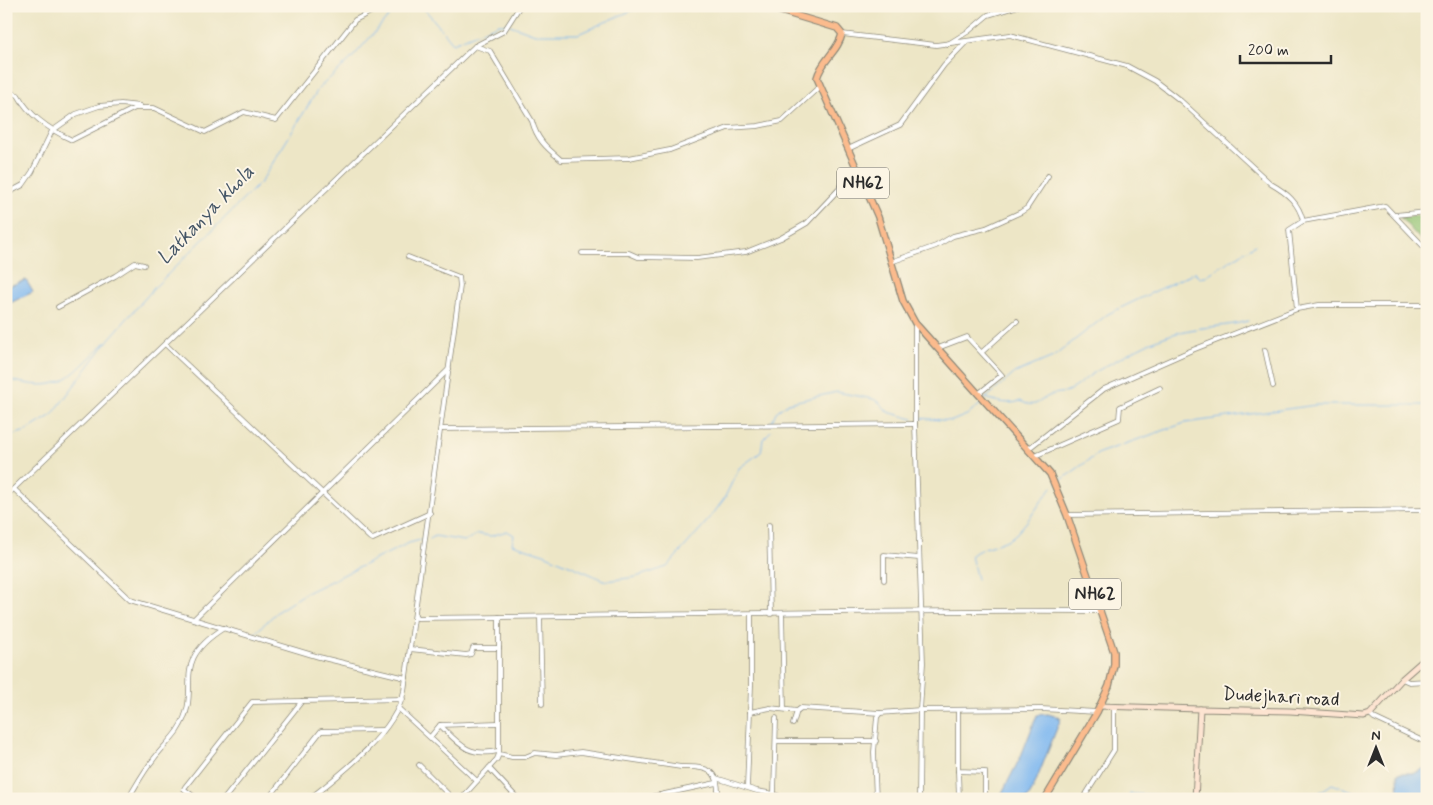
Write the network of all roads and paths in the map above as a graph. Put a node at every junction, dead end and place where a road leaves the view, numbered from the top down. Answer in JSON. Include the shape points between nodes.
{"nodes":[{"id":1,"x":382,"y":6,"type":"edge"},
{"id":2,"x":520,"y":6,"type":"edge"},
{"id":3,"x":764,"y":6,"type":"edge"},
{"id":4,"x":1018,"y":6,"type":"edge"},
{"id":5,"x":842,"y":34,"type":"junction"},
{"id":6,"x":966,"y":42,"type":"junction"},
{"id":7,"x":948,"y":44,"type":"junction"},
{"id":8,"x":475,"y":46,"type":"junction"},
{"id":9,"x":820,"y":86,"type":"junction"},
{"id":10,"x":6,"y":91,"type":"edge"},
{"id":11,"x":154,"y":108,"type":"junction"},
{"id":12,"x":52,"y":131,"type":"junction"},
{"id":13,"x":848,"y":149,"type":"junction"},
{"id":14,"x":858,"y":171,"type":"junction"},
{"id":15,"x":1048,"y":176,"type":"dead end"},
{"id":16,"x":6,"y":194,"type":"edge"},
{"id":17,"x":1427,"y":212,"type":"edge"},
{"id":18,"x":1395,"y":215,"type":"junction"},
{"id":19,"x":1303,"y":221,"type":"junction"},
{"id":20,"x":1427,"y":250,"type":"edge"},
{"id":21,"x":582,"y":253,"type":"dead end"},
{"id":22,"x":408,"y":257,"type":"dead end"},
{"id":23,"x":892,"y":262,"type":"junction"},
{"id":24,"x":144,"y":265,"type":"dead end"},
{"id":25,"x":1427,"y":306,"type":"edge"},
{"id":26,"x":58,"y":307,"type":"dead end"},
{"id":27,"x":1297,"y":309,"type":"junction"},
{"id":28,"x":1017,"y":321,"type":"dead end"},
{"id":29,"x":915,"y":324,"type":"junction"},
{"id":30,"x":165,"y":344,"type":"junction"},
{"id":31,"x":938,"y":348,"type":"junction"},
{"id":32,"x":1265,"y":350,"type":"dead end"},
{"id":33,"x":982,"y":352,"type":"junction"},
{"id":34,"x":450,"y":368,"type":"junction"},
{"id":35,"x":1273,"y":386,"type":"dead end"},
{"id":36,"x":1160,"y":388,"type":"dead end"},
{"id":37,"x":982,"y":398,"type":"junction"},
{"id":38,"x":915,"y":424,"type":"junction"},
{"id":39,"x":442,"y":429,"type":"junction"},
{"id":40,"x":1028,"y":449,"type":"junction"},
{"id":41,"x":1034,"y":456,"type":"junction"},
{"id":42,"x":14,"y":489,"type":"junction"},
{"id":43,"x":322,"y":492,"type":"junction"},
{"id":44,"x":6,"y":496,"type":"edge"},
{"id":45,"x":1427,"y":510,"type":"edge"},
{"id":46,"x":430,"y":512,"type":"junction"},
{"id":47,"x":1067,"y":515,"type":"junction"},
{"id":48,"x":769,"y":525,"type":"dead end"},
{"id":49,"x":919,"y":558,"type":"junction"},
{"id":50,"x":884,"y":580,"type":"dead end"},
{"id":51,"x":921,"y":611,"type":"junction"},
{"id":52,"x":1102,"y":611,"type":"junction"},
{"id":53,"x":782,"y":613,"type":"junction"},
{"id":54,"x":751,"y":614,"type":"junction"},
{"id":55,"x":771,"y":614,"type":"junction"},
{"id":56,"x":415,"y":615,"type":"junction"},
{"id":57,"x":499,"y":617,"type":"junction"},
{"id":58,"x":540,"y":617,"type":"junction"},
{"id":59,"x":194,"y":620,"type":"junction"},
{"id":60,"x":224,"y":628,"type":"junction"},
{"id":61,"x":499,"y":648,"type":"junction"},
{"id":62,"x":410,"y":649,"type":"junction"},
{"id":63,"x":1427,"y":657,"type":"edge"},
{"id":64,"x":406,"y":678,"type":"junction"},
{"id":65,"x":1402,"y":679,"type":"junction"},
{"id":66,"x":1427,"y":681,"type":"edge"},
{"id":67,"x":403,"y":699,"type":"junction"},
{"id":68,"x":302,"y":701,"type":"junction"},
{"id":69,"x":542,"y":704,"type":"dead end"},
{"id":70,"x":1114,"y":707,"type":"junction"},
{"id":71,"x":399,"y":708,"type":"junction"},
{"id":72,"x":784,"y":709,"type":"junction"},
{"id":73,"x":1098,"y":709,"type":"junction"},
{"id":74,"x":1200,"y":709,"type":"junction"},
{"id":75,"x":920,"y":710,"type":"junction"},
{"id":76,"x":958,"y":710,"type":"junction"},
{"id":77,"x":797,"y":711,"type":"junction"},
{"id":78,"x":750,"y":712,"type":"junction"},
{"id":79,"x":880,"y":713,"type":"junction"},
{"id":80,"x":1370,"y":714,"type":"junction"},
{"id":81,"x":776,"y":718,"type":"dead end"},
{"id":82,"x":498,"y":723,"type":"junction"},
{"id":83,"x":793,"y":724,"type":"dead end"},
{"id":84,"x":440,"y":725,"type":"junction"},
{"id":85,"x":383,"y":730,"type":"junction"},
{"id":86,"x":431,"y":736,"type":"junction"},
{"id":87,"x":776,"y":741,"type":"junction"},
{"id":88,"x":876,"y":741,"type":"junction"},
{"id":89,"x":1427,"y":743,"type":"edge"},
{"id":90,"x":498,"y":752,"type":"junction"},
{"id":91,"x":419,"y":765,"type":"dead end"},
{"id":92,"x":489,"y":768,"type":"junction"},
{"id":93,"x":958,"y":771,"type":"junction"},
{"id":94,"x":716,"y":778,"type":"junction"},
{"id":95,"x":477,"y":781,"type":"junction"},
{"id":96,"x":716,"y":783,"type":"junction"},
{"id":97,"x":747,"y":787,"type":"junction"},
{"id":98,"x":774,"y":794,"type":"junction"},
{"id":99,"x":128,"y":799,"type":"edge"},
{"id":100,"x":197,"y":799,"type":"edge"},
{"id":101,"x":224,"y":799,"type":"edge"},
{"id":102,"x":268,"y":799,"type":"edge"},
{"id":103,"x":309,"y":799,"type":"edge"},
{"id":104,"x":453,"y":799,"type":"edge"},
{"id":105,"x":461,"y":799,"type":"edge"},
{"id":106,"x":518,"y":799,"type":"edge"},
{"id":107,"x":641,"y":799,"type":"edge"},
{"id":108,"x":720,"y":799,"type":"edge"},
{"id":109,"x":784,"y":799,"type":"edge"},
{"id":110,"x":876,"y":799,"type":"edge"},
{"id":111,"x":919,"y":799,"type":"edge"},
{"id":112,"x":959,"y":799,"type":"edge"},
{"id":113,"x":985,"y":799,"type":"edge"},
{"id":114,"x":1045,"y":799,"type":"edge"},
{"id":115,"x":1083,"y":799,"type":"edge"},
{"id":116,"x":1195,"y":799,"type":"edge"}],
"edges":[{"from":1,"to":11,"type":"street","via":[[355,20],[276,120],[244,112],[205,132]]},
{"from":2,"to":8,"type":"street","via":[[504,31]]},
{"from":3,"to":5,"type":"main road","via":[[837,28]]},
{"from":4,"to":7,"type":"street","via":[[988,15]]},
{"from":5,"to":7,"type":"street"},
{"from":5,"to":9,"type":"main road","via":[[821,66],[817,78]]},
{"from":6,"to":7,"type":"street"},
{"from":6,"to":13,"type":"street","via":[[944,65],[900,125]]},
{"from":6,"to":19,"type":"street","via":[[1010,36],[1127,66],[1141,73],[1181,102],[1271,184],[1289,194]]},
{"from":8,"to":9,"type":"street","via":[[490,50],[543,145],[561,160],[629,158],[670,150],[728,128],[782,121]]},
{"from":8,"to":30,"type":"street"},
{"from":9,"to":13,"type":"main road","number":"NH62"},
{"from":10,"to":12,"type":"street","via":[[18,95],[24,106]]},
{"from":11,"to":12,"type":"street","via":[[121,104],[98,106],[76,114]]},
{"from":11,"to":12,"type":"street","via":[[136,108],[72,140]]},
{"from":12,"to":16,"type":"street","via":[[32,172],[22,185]]},
{"from":13,"to":14,"type":"main road","number":"NH62"},
{"from":14,"to":21,"type":"street","via":[[849,173],[842,180],[839,189],[807,223],[746,252],[697,258]]},
{"from":14,"to":23,"type":"main road","number":"NH62","via":[[878,217]]},
{"from":15,"to":23,"type":"street","via":[[1021,212]]},
{"from":17,"to":18,"type":"street"},
{"from":18,"to":19,"type":"street","via":[[1385,206]]},
{"from":18,"to":20,"type":"street"},
{"from":19,"to":27,"type":"street","via":[[1289,230]]},
{"from":22,"to":34,"type":"street","via":[[459,277]]},
{"from":23,"to":29,"type":"main road","number":"NH62","via":[[903,301]]},
{"from":24,"to":26,"type":"street","via":[[135,263]]},
{"from":25,"to":27,"type":"street","via":[[1349,304]]},
{"from":27,"to":40,"type":"street","via":[[1190,350],[1104,389]]},
{"from":28,"to":33,"type":"street"},
{"from":29,"to":31,"type":"main road","number":"NH62"},
{"from":29,"to":38,"type":"street"},
{"from":30,"to":42,"type":"street"},
{"from":30,"to":43,"type":"street"},
{"from":31,"to":33,"type":"street","via":[[967,337]]},
{"from":31,"to":37,"type":"main road","number":"NH62"},
{"from":32,"to":35,"type":"street"},
{"from":33,"to":37,"type":"street","via":[[1002,375]]},
{"from":34,"to":39,"type":"street"},
{"from":34,"to":43,"type":"street"},
{"from":36,"to":41,"type":"street","via":[[1120,406],[1119,419]]},
{"from":37,"to":40,"type":"main road","number":"NH62"},
{"from":38,"to":39,"type":"street"},
{"from":38,"to":49,"type":"street"},
{"from":39,"to":46,"type":"street"},
{"from":40,"to":41,"type":"main road","number":"NH62"},
{"from":41,"to":47,"type":"main road","number":"NH62","via":[[1050,474]]},
{"from":42,"to":44,"type":"street"},
{"from":42,"to":59,"type":"street","via":[[130,600]]},
{"from":43,"to":46,"type":"street","via":[[372,539]]},
{"from":43,"to":59,"type":"street"},
{"from":45,"to":47,"type":"street"},
{"from":46,"to":56,"type":"street"},
{"from":47,"to":52,"type":"main road","number":"NH62"},
{"from":48,"to":55,"type":"street"},
{"from":49,"to":50,"type":"street","via":[[884,555]]},
{"from":49,"to":51,"type":"street"},
{"from":51,"to":52,"type":"street"},
{"from":51,"to":53,"type":"street"},
{"from":51,"to":75,"type":"street","via":[[923,663]]},
{"from":52,"to":73,"type":"main road","number":"NH62","via":[[1114,652],[1114,665]]},
{"from":53,"to":55,"type":"street"},
{"from":53,"to":72,"type":"street"},
{"from":54,"to":55,"type":"street"},
{"from":54,"to":58,"type":"street"},
{"from":54,"to":78,"type":"street"},
{"from":56,"to":57,"type":"street","via":[[417,618]]},
{"from":56,"to":62,"type":"street"},
{"from":57,"to":58,"type":"street"},
{"from":57,"to":61,"type":"street"},
{"from":58,"to":69,"type":"street"},
{"from":59,"to":60,"type":"street"},
{"from":60,"to":64,"type":"street","via":[[319,657]]},
{"from":60,"to":99,"type":"street","via":[[195,652],[190,662],[186,712],[178,730],[151,761]]},
{"from":61,"to":62,"type":"street","via":[[473,648],[471,654],[466,655]]},
{"from":61,"to":82,"type":"street"},
{"from":62,"to":64,"type":"street"},
{"from":63,"to":65,"type":"street"},
{"from":64,"to":67,"type":"street"},
{"from":65,"to":66,"type":"street"},
{"from":65,"to":80,"type":"street"},
{"from":67,"to":68,"type":"street"},
{"from":67,"to":71,"type":"street"},
{"from":68,"to":100,"type":"street","via":[[250,703],[185,787]]},
{"from":68,"to":101,"type":"street"},
{"from":70,"to":73,"type":"street"},
{"from":70,"to":74,"type":"street"},
{"from":70,"to":115,"type":"street","via":[[1114,750]]},
{"from":71,"to":85,"type":"street"},
{"from":71,"to":86,"type":"street"},
{"from":72,"to":77,"type":"street"},
{"from":72,"to":78,"type":"street"},
{"from":73,"to":76,"type":"street"},
{"from":73,"to":114,"type":"main road","number":"NH62"},
{"from":74,"to":80,"type":"street","name":"Dudejhari road"},
{"from":74,"to":116,"type":"street","name":"Dudejhari road"},
{"from":75,"to":76,"type":"street"},
{"from":75,"to":79,"type":"street"},
{"from":75,"to":111,"type":"street"},
{"from":76,"to":93,"type":"street"},
{"from":77,"to":79,"type":"street","via":[[801,708]]},
{"from":77,"to":83,"type":"street"},
{"from":78,"to":97,"type":"street"},
{"from":79,"to":88,"type":"street"},
{"from":80,"to":89,"type":"street"},
{"from":81,"to":87,"type":"street"},
{"from":82,"to":84,"type":"street"},
{"from":82,"to":90,"type":"street"},
{"from":84,"to":86,"type":"street"},
{"from":84,"to":90,"type":"street","via":[[468,751]]},
{"from":85,"to":102,"type":"street","via":[[321,731]]},
{"from":85,"to":103,"type":"street","via":[[351,764]]},
{"from":86,"to":95,"type":"street"},
{"from":87,"to":88,"type":"street"},
{"from":87,"to":98,"type":"street"},
{"from":88,"to":110,"type":"street"},
{"from":90,"to":92,"type":"street"},
{"from":90,"to":94,"type":"street","via":[[512,757],[525,757],[534,752],[556,755],[581,752],[698,767]]},
{"from":91,"to":104,"type":"street"},
{"from":92,"to":95,"type":"street"},
{"from":92,"to":106,"type":"street"},
{"from":93,"to":112,"type":"street"},
{"from":93,"to":113,"type":"street","via":[[985,772]]},
{"from":94,"to":96,"type":"street"},
{"from":94,"to":97,"type":"street"},
{"from":95,"to":105,"type":"street"},
{"from":96,"to":107,"type":"street"},
{"from":96,"to":108,"type":"street"},
{"from":97,"to":98,"type":"street"},
{"from":98,"to":109,"type":"street"}]}
